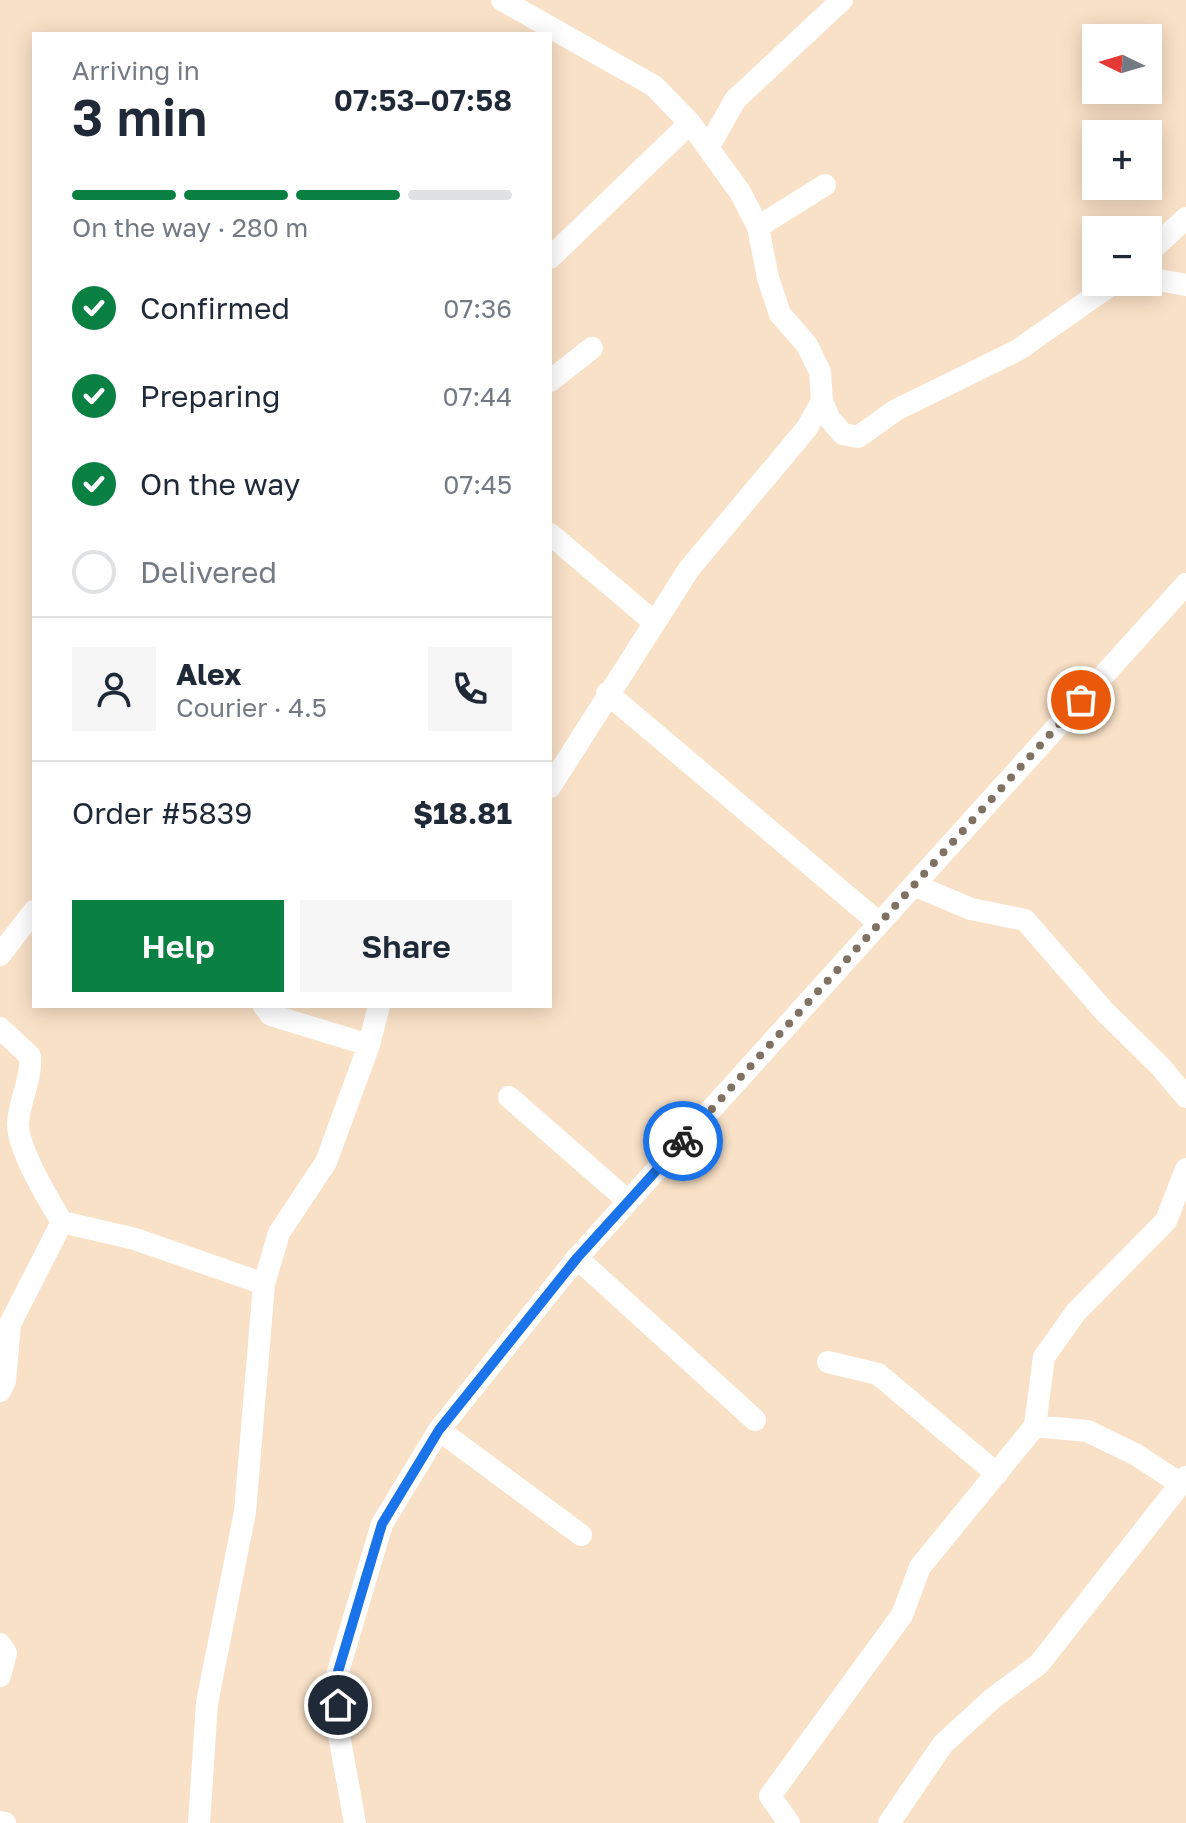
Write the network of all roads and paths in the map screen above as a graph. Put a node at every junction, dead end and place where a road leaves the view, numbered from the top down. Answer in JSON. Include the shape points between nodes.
{"nodes":[{"id":1,"x":502,"y":0,"type":"edge"},
{"id":2,"x":842,"y":0,"type":"edge"},
{"id":3,"x":540,"y":29,"type":"edge"},
{"id":4,"x":552,"y":35,"type":"edge"},
{"id":5,"x":690,"y":123,"type":"junction"},
{"id":6,"x":708,"y":148,"type":"junction"},
{"id":7,"x":825,"y":185,"type":"dead end"},
{"id":8,"x":1186,"y":218,"type":"edge"},
{"id":9,"x":758,"y":227,"type":"junction"},
{"id":10,"x":1162,"y":240,"type":"edge"},
{"id":11,"x":552,"y":256,"type":"edge"},
{"id":12,"x":1162,"y":281,"type":"edge"},
{"id":13,"x":1186,"y":285,"type":"edge"},
{"id":14,"x":1095,"y":296,"type":"edge"},
{"id":15,"x":592,"y":348,"type":"dead end"},
{"id":16,"x":552,"y":379,"type":"edge"},
{"id":17,"x":822,"y":401,"type":"junction"},
{"id":18,"x":552,"y":536,"type":"edge"},
{"id":19,"x":1186,"y":584,"type":"edge"},
{"id":20,"x":654,"y":622,"type":"junction"},
{"id":21,"x":607,"y":693,"type":"junction"},
{"id":22,"x":552,"y":784,"type":"edge"},
{"id":23,"x":914,"y":885,"type":"junction"},
{"id":24,"x":32,"y":914,"type":"edge"},
{"id":25,"x":879,"y":923,"type":"junction"},
{"id":26,"x":0,"y":955,"type":"edge"},
{"id":27,"x":266,"y":1008,"type":"edge"},
{"id":28,"x":378,"y":1008,"type":"edge"},
{"id":29,"x":0,"y":1028,"type":"edge"},
{"id":30,"x":369,"y":1045,"type":"junction"},
{"id":31,"x":509,"y":1097,"type":"dead end"},
{"id":32,"x":1186,"y":1097,"type":"edge"},
{"id":33,"x":1186,"y":1169,"type":"edge"},
{"id":34,"x":628,"y":1201,"type":"junction"},
{"id":35,"x":62,"y":1222,"type":"junction"},
{"id":36,"x":577,"y":1258,"type":"junction"},
{"id":37,"x":264,"y":1284,"type":"junction"},
{"id":38,"x":828,"y":1362,"type":"dead end"},
{"id":39,"x":0,"y":1391,"type":"edge"},
{"id":40,"x":755,"y":1420,"type":"dead end"},
{"id":41,"x":1035,"y":1426,"type":"junction"},
{"id":42,"x":439,"y":1430,"type":"junction"},
{"id":43,"x":997,"y":1474,"type":"junction"},
{"id":44,"x":1182,"y":1488,"type":"edge"},
{"id":45,"x":581,"y":1535,"type":"dead end"},
{"id":46,"x":0,"y":1644,"type":"edge"},
{"id":47,"x":0,"y":1676,"type":"edge"},
{"id":48,"x":199,"y":1823,"type":"edge"},
{"id":49,"x":355,"y":1823,"type":"edge"},
{"id":50,"x":789,"y":1823,"type":"edge"},
{"id":51,"x":889,"y":1823,"type":"edge"}],
"edges":[{"from":1,"to":3,"type":"street"},
{"from":2,"to":6,"type":"street","via":[[735,100]]},
{"from":4,"to":5,"type":"street","via":[[654,86]]},
{"from":5,"to":6,"type":"street"},
{"from":5,"to":11,"type":"street"},
{"from":6,"to":9,"type":"street"},
{"from":7,"to":9,"type":"street"},
{"from":8,"to":10,"type":"street"},
{"from":9,"to":17,"type":"street","via":[[780,314],[807,345],[820,372]]},
{"from":12,"to":13,"type":"street"},
{"from":14,"to":17,"type":"street","via":[[1018,350],[896,410],[858,437],[843,434]]},
{"from":15,"to":16,"type":"street"},
{"from":17,"to":20,"type":"street","via":[[807,428],[689,569]]},
{"from":18,"to":20,"type":"street"},
{"from":19,"to":23,"type":"street"},
{"from":20,"to":21,"type":"street"},
{"from":21,"to":22,"type":"street"},
{"from":21,"to":25,"type":"street"},
{"from":23,"to":25,"type":"street"},
{"from":23,"to":32,"type":"street","via":[[971,909],[1025,920]]},
{"from":24,"to":26,"type":"street"},
{"from":25,"to":34,"type":"street"},
{"from":27,"to":30,"type":"street","via":[[271,1015]]},
{"from":28,"to":30,"type":"street"},
{"from":29,"to":35,"type":"street","via":[[30,1056],[32,1073],[18,1124],[25,1151]]},
{"from":30,"to":37,"type":"street","via":[[326,1162],[279,1233]]},
{"from":31,"to":34,"type":"street"},
{"from":33,"to":41,"type":"street","via":[[1166,1221],[1076,1312],[1044,1357]]},
{"from":34,"to":36,"type":"street"},
{"from":35,"to":37,"type":"street","via":[[135,1239]]},
{"from":35,"to":39,"type":"street","via":[[10,1324]]},
{"from":36,"to":40,"type":"street"},
{"from":36,"to":42,"type":"street"},
{"from":37,"to":48,"type":"street","via":[[245,1512],[207,1703]]},
{"from":38,"to":43,"type":"street","via":[[878,1374]]},
{"from":41,"to":43,"type":"street"},
{"from":41,"to":44,"type":"street","via":[[1087,1431],[1135,1454]]},
{"from":42,"to":45,"type":"street"},
{"from":42,"to":49,"type":"street","via":[[382,1524],[337,1675],[339,1735]]},
{"from":43,"to":50,"type":"street","via":[[920,1567],[902,1615],[770,1796]]},
{"from":44,"to":51,"type":"street","via":[[1039,1664],[943,1744]]},
{"from":46,"to":47,"type":"street","via":[[6,1653]]}]}
